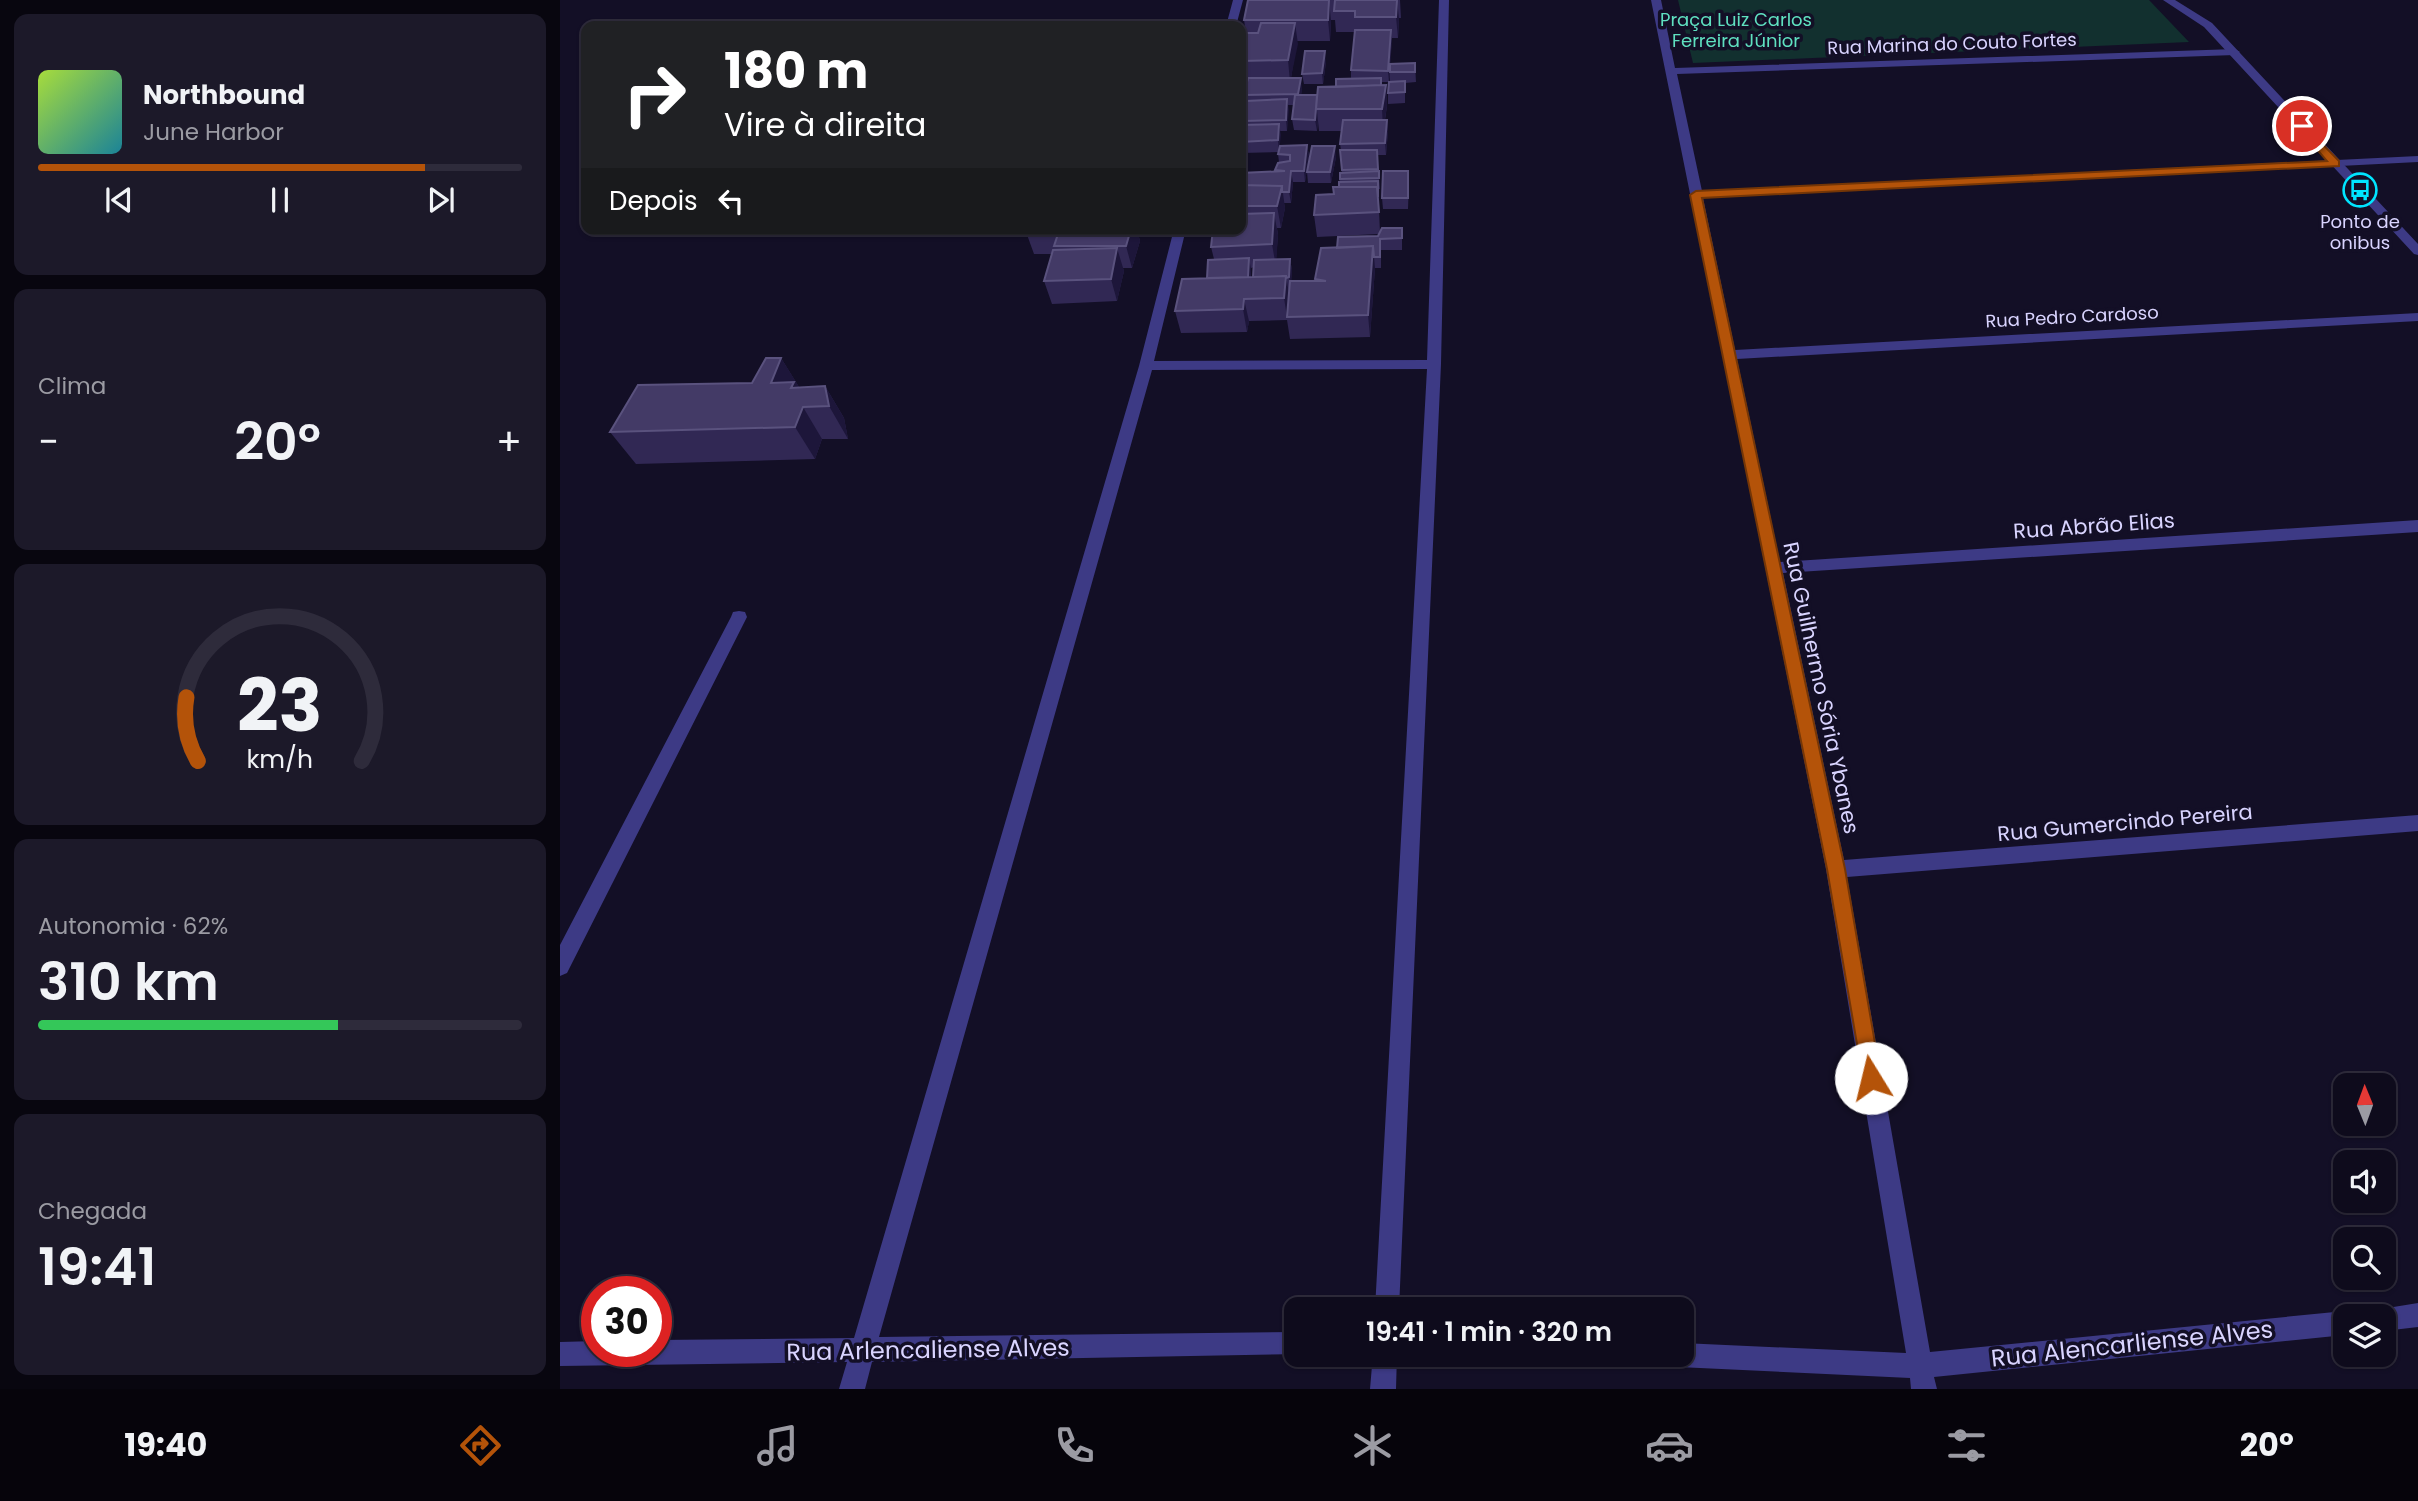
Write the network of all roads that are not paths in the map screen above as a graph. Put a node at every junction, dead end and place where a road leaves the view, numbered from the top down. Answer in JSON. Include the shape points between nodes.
{"nodes":[{"id":1,"x":1238,"y":0,"type":"edge"},
{"id":2,"x":1444,"y":0,"type":"edge"},
{"id":3,"x":1656,"y":0,"type":"edge"},
{"id":4,"x":2168,"y":0,"type":"edge"},
{"id":5,"x":2197,"y":1,"type":"edge"},
{"id":6,"x":1232,"y":21,"type":"edge"},
{"id":7,"x":2208,"y":25,"type":"junction"},
{"id":8,"x":2235,"y":52,"type":"junction"},
{"id":9,"x":1670,"y":71,"type":"junction"},
{"id":10,"x":2418,"y":159,"type":"edge"},
{"id":11,"x":2336,"y":163,"type":"junction"},
{"id":12,"x":1696,"y":195,"type":"junction"},
{"id":13,"x":1179,"y":235,"type":"edge"},
{"id":14,"x":2418,"y":251,"type":"edge"},
{"id":15,"x":2418,"y":317,"type":"edge"},
{"id":16,"x":1729,"y":355,"type":"junction"},
{"id":17,"x":1434,"y":364,"type":"junction"},
{"id":18,"x":1146,"y":366,"type":"junction"},
{"id":19,"x":2418,"y":526,"type":"edge"},
{"id":20,"x":1773,"y":568,"type":"junction"},
{"id":21,"x":739,"y":617,"type":"dead end"},
{"id":22,"x":2418,"y":823,"type":"edge"},
{"id":23,"x":1836,"y":869,"type":"junction"},
{"id":24,"x":560,"y":966,"type":"edge"},
{"id":25,"x":1388,"y":1297,"type":"edge"},
{"id":26,"x":2418,"y":1315,"type":"edge"},
{"id":27,"x":2396,"y":1318,"type":"edge"},
{"id":28,"x":2333,"y":1324,"type":"edge"},
{"id":29,"x":1284,"y":1344,"type":"edge"},
{"id":30,"x":862,"y":1351,"type":"junction"},
{"id":31,"x":560,"y":1354,"type":"edge"},
{"id":32,"x":1694,"y":1357,"type":"edge"},
{"id":33,"x":1384,"y":1367,"type":"edge"},
{"id":34,"x":1921,"y":1378,"type":"edge"},
{"id":35,"x":852,"y":1389,"type":"edge"},
{"id":36,"x":1383,"y":1389,"type":"edge"}],
"edges":[{"from":1,"to":6,"type":"street"},
{"from":2,"to":17,"type":"street"},
{"from":3,"to":9,"type":"street","name":"Rua Guilhermo Sória Ybanes"},
{"from":4,"to":7,"type":"street"},
{"from":5,"to":7,"type":"street"},
{"from":7,"to":8,"type":"street"},
{"from":8,"to":9,"type":"street","name":"Rua Marina do Couto Fortes"},
{"from":8,"to":11,"type":"street"},
{"from":9,"to":12,"type":"street","name":"Rua Guilhermo Sória Ybanes"},
{"from":10,"to":11,"type":"street"},
{"from":11,"to":12,"type":"street"},
{"from":11,"to":14,"type":"street"},
{"from":12,"to":16,"type":"street","name":"Rua Guilhermo Sória Ybanes"},
{"from":13,"to":18,"type":"street"},
{"from":15,"to":16,"type":"street","name":"Rua Pedro Cardoso"},
{"from":16,"to":20,"type":"street","name":"Rua Guilhermo Sória Ybanes"},
{"from":17,"to":18,"type":"street"},
{"from":17,"to":25,"type":"street"},
{"from":18,"to":30,"type":"street"},
{"from":19,"to":20,"type":"street","name":"Rua Abrão Elias"},
{"from":20,"to":23,"type":"street","name":"Rua Guilhermo Sória Ybanes"},
{"from":21,"to":24,"type":"street"},
{"from":22,"to":23,"type":"street","name":"Rua Gumercindo Pereira"},
{"from":23,"to":34,"type":"street","name":"Rua Guilhermo Sória Ybanes"},
{"from":26,"to":27,"type":"street"},
{"from":28,"to":34,"type":"street","name":"Rua Alencarliense Alves"},
{"from":29,"to":30,"type":"street","name":"Rua Arlencaliense Alves"},
{"from":30,"to":31,"type":"street","name":"Rua Arlencaliense Alves"},
{"from":30,"to":35,"type":"street"},
{"from":32,"to":34,"type":"street"},
{"from":33,"to":36,"type":"street"}]}
